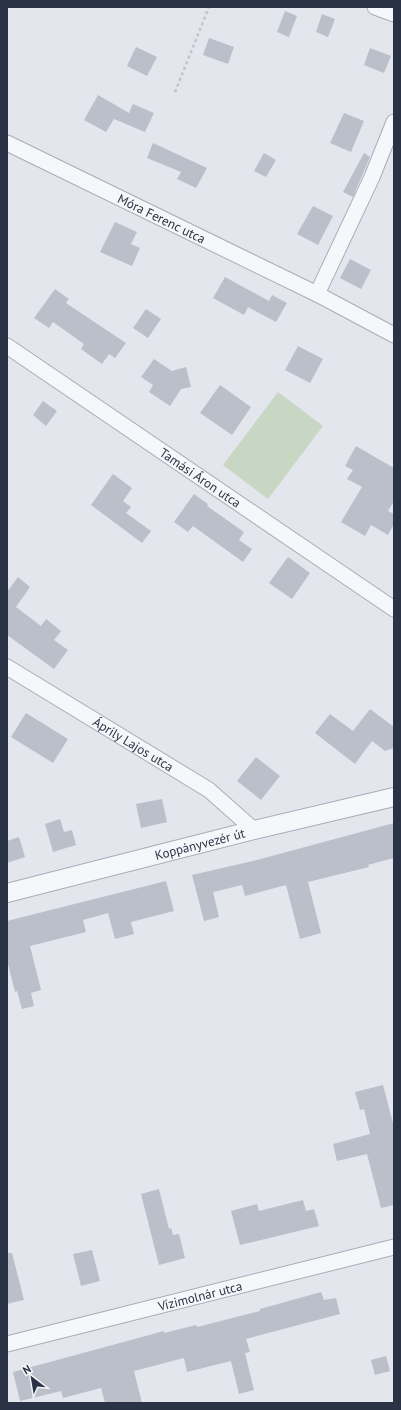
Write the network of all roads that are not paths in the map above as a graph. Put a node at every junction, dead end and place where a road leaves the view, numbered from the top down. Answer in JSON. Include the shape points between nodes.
{"nodes":[{"id":1,"x":375,"y":7,"type":"edge"},
{"id":2,"x":394,"y":14,"type":"edge"},
{"id":3,"x":394,"y":122,"type":"edge"},
{"id":4,"x":7,"y":143,"type":"edge"},
{"id":5,"x":317,"y":294,"type":"junction"},
{"id":6,"x":394,"y":335,"type":"edge"},
{"id":7,"x":7,"y":346,"type":"edge"},
{"id":8,"x":394,"y":609,"type":"edge"},
{"id":9,"x":7,"y":667,"type":"edge"},
{"id":10,"x":394,"y":797,"type":"edge"},
{"id":11,"x":254,"y":830,"type":"junction"},
{"id":12,"x":7,"y":893,"type":"edge"},
{"id":13,"x":394,"y":1247,"type":"edge"},
{"id":14,"x":7,"y":1344,"type":"edge"}],
"edges":[{"from":1,"to":2,"type":"street"},
{"from":3,"to":5,"type":"street","via":[[372,177]]},
{"from":4,"to":5,"type":"street","name":"Móra Ferenc utca"},
{"from":5,"to":6,"type":"street","name":"Móra Ferenc utca"},
{"from":7,"to":8,"type":"street","name":"Tamási Áron utca"},
{"from":9,"to":11,"type":"street","name":"Áprily Lajos utca","via":[[209,790]]},
{"from":10,"to":11,"type":"street","name":"Koppányvezér út"},
{"from":11,"to":12,"type":"street","name":"Koppányvezér út"},
{"from":13,"to":14,"type":"street","name":"Vízimolnár utca"}]}
